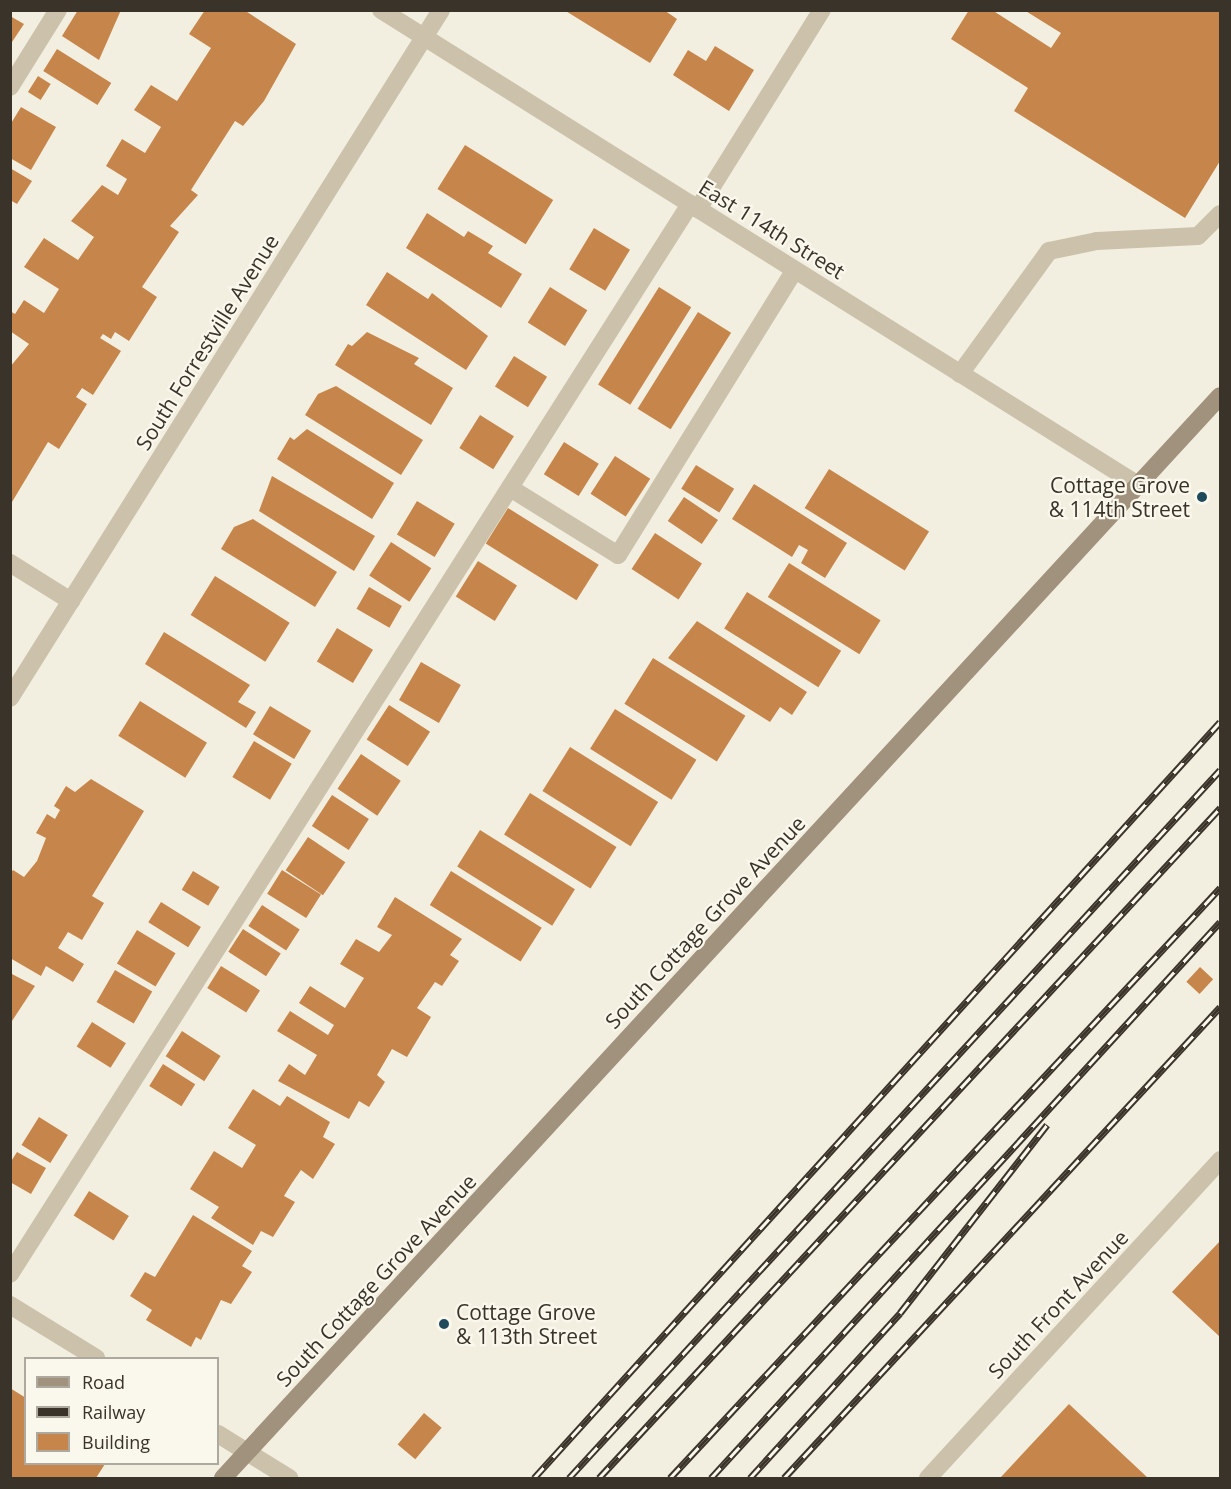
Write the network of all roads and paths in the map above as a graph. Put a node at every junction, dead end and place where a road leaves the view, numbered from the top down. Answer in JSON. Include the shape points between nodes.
{"nodes":[{"id":1,"x":58,"y":10,"type":"edge"},
{"id":2,"x":381,"y":10,"type":"edge"},
{"id":3,"x":441,"y":10,"type":"edge"},
{"id":4,"x":822,"y":10,"type":"edge"},
{"id":5,"x":424,"y":38,"type":"junction"},
{"id":6,"x":10,"y":87,"type":"edge"},
{"id":7,"x":694,"y":207,"type":"junction"},
{"id":8,"x":1217,"y":226,"type":"edge"},
{"id":9,"x":795,"y":270,"type":"junction"},
{"id":10,"x":960,"y":374,"type":"junction"},
{"id":11,"x":1221,"y":396,"type":"edge"},
{"id":12,"x":1138,"y":485,"type":"junction"},
{"id":13,"x":510,"y":488,"type":"junction"},
{"id":14,"x":10,"y":563,"type":"edge"},
{"id":15,"x":71,"y":601,"type":"junction"},
{"id":16,"x":10,"y":698,"type":"edge"},
{"id":17,"x":1221,"y":1160,"type":"edge"},
{"id":18,"x":10,"y":1274,"type":"edge"},
{"id":19,"x":10,"y":1305,"type":"edge"},
{"id":20,"x":93,"y":1357,"type":"edge"},
{"id":21,"x":219,"y":1435,"type":"edge"},
{"id":22,"x":247,"y":1453,"type":"junction"},
{"id":23,"x":223,"y":1479,"type":"edge"},
{"id":24,"x":289,"y":1479,"type":"edge"},
{"id":25,"x":928,"y":1479,"type":"edge"}],
"edges":[{"from":1,"to":6,"type":"street"},
{"from":2,"to":5,"type":"street","name":"East 114th Street"},
{"from":3,"to":5,"type":"street","name":"South Forrestville Avenue"},
{"from":4,"to":7,"type":"street"},
{"from":5,"to":7,"type":"street","name":"East 114th Street"},
{"from":5,"to":15,"type":"street","name":"South Forrestville Avenue"},
{"from":7,"to":9,"type":"street","name":"East 114th Street"},
{"from":7,"to":13,"type":"street"},
{"from":8,"to":10,"type":"street","via":[[1198,236],[1097,241],[1049,251]]},
{"from":9,"to":10,"type":"street","name":"East 114th Street"},
{"from":9,"to":13,"type":"street","via":[[618,555]]},
{"from":10,"to":12,"type":"street","name":"East 114th Street"},
{"from":11,"to":12,"type":"street","name":"South Cottage Grove Avenue"},
{"from":12,"to":22,"type":"street","name":"South Cottage Grove Avenue"},
{"from":13,"to":18,"type":"street"},
{"from":14,"to":15,"type":"street"},
{"from":15,"to":16,"type":"street","name":"South Forrestville Avenue"},
{"from":17,"to":25,"type":"street","name":"South Front Avenue"},
{"from":19,"to":20,"type":"street"},
{"from":21,"to":22,"type":"street"},
{"from":22,"to":23,"type":"street","name":"South Cottage Grove Avenue"},
{"from":22,"to":24,"type":"street"}]}
